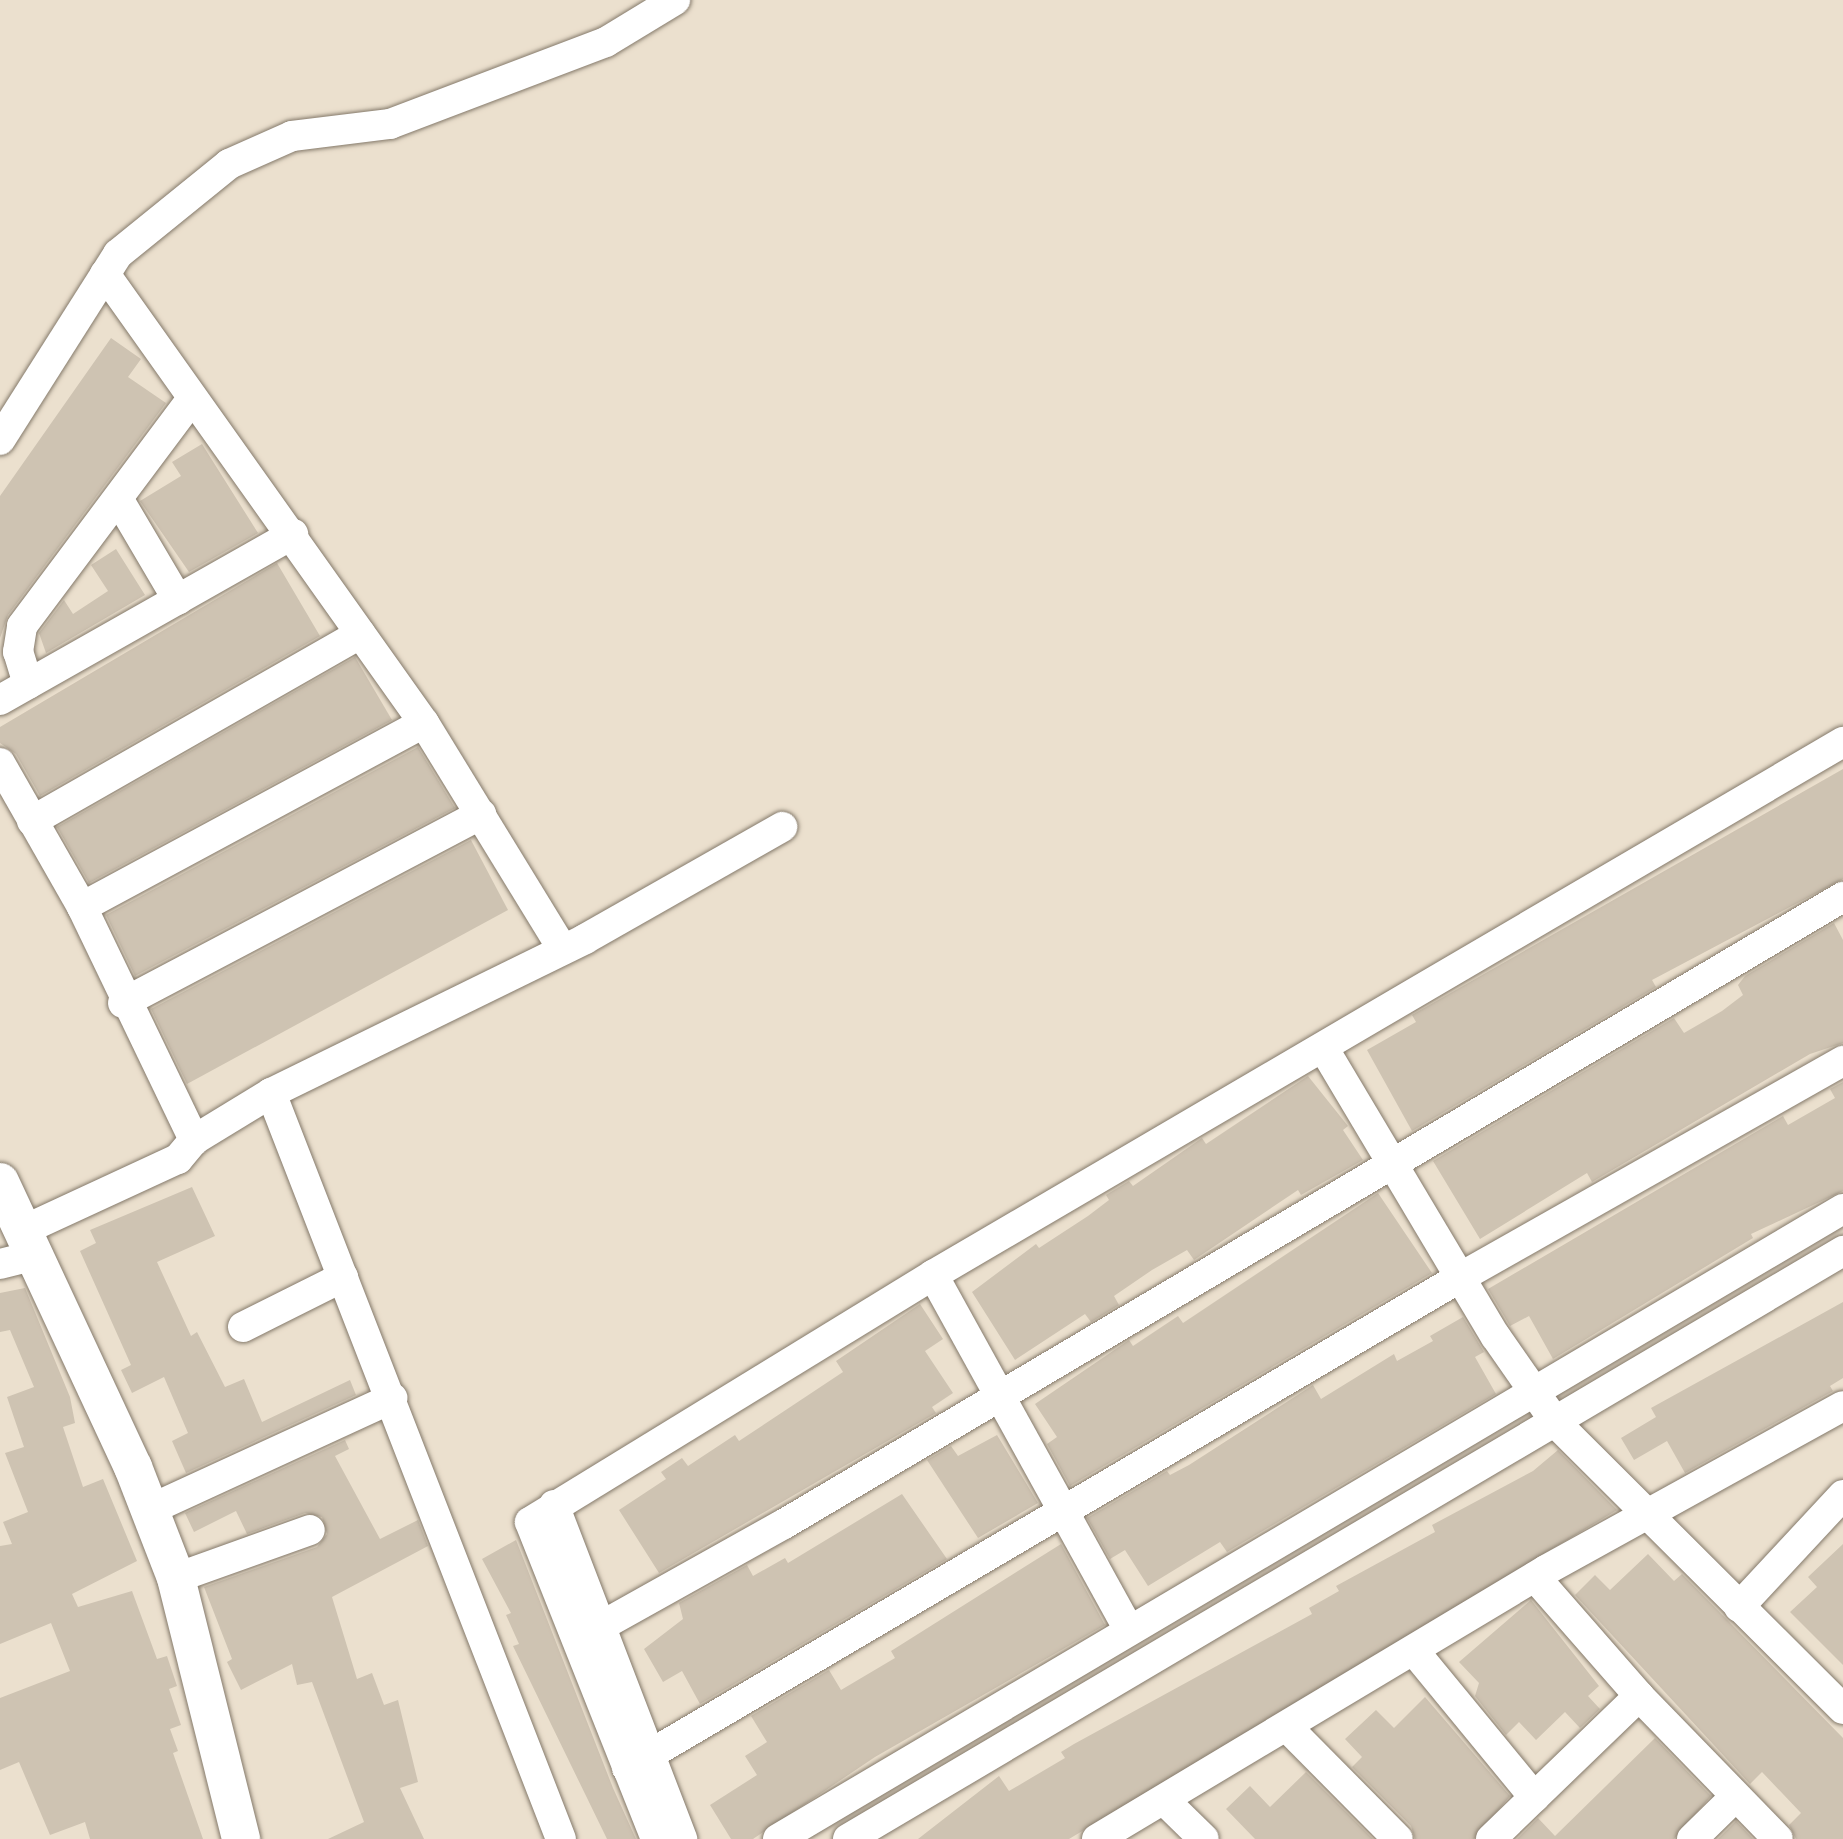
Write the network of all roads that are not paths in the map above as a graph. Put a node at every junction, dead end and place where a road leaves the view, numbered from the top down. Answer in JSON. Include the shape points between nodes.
{"nodes":[{"id":1,"x":675,"y":0,"type":"edge"},
{"id":2,"x":105,"y":274,"type":"junction"},
{"id":3,"x":192,"y":399,"type":"junction"},
{"id":4,"x":0,"y":440,"type":"edge"},
{"id":5,"x":119,"y":500,"type":"junction"},
{"id":6,"x":293,"y":534,"type":"junction"},
{"id":7,"x":178,"y":600,"type":"junction"},
{"id":8,"x":360,"y":634,"type":"junction"},
{"id":9,"x":28,"y":684,"type":"junction"},
{"id":10,"x":0,"y":700,"type":"edge"},
{"id":11,"x":424,"y":723,"type":"junction"},
{"id":12,"x":1843,"y":742,"type":"edge"},
{"id":13,"x":0,"y":763,"type":"edge"},
{"id":14,"x":481,"y":814,"type":"junction"},
{"id":15,"x":32,"y":821,"type":"junction"},
{"id":16,"x":782,"y":827,"type":"dead end"},
{"id":17,"x":1843,"y":897,"type":"edge"},
{"id":18,"x":82,"y":907,"type":"junction"},
{"id":19,"x":561,"y":947,"type":"junction"},
{"id":20,"x":123,"y":1003,"type":"junction"},
{"id":21,"x":1324,"y":1049,"type":"junction"},
{"id":22,"x":1843,"y":1061,"type":"edge"},
{"id":23,"x":271,"y":1093,"type":"junction"},
{"id":24,"x":194,"y":1140,"type":"junction"},
{"id":25,"x":1394,"y":1160,"type":"junction"},
{"id":26,"x":0,"y":1182,"type":"edge"},
{"id":27,"x":1843,"y":1209,"type":"edge"},
{"id":28,"x":20,"y":1250,"type":"edge"},
{"id":29,"x":1843,"y":1251,"type":"edge"},
{"id":30,"x":933,"y":1275,"type":"junction"},
{"id":31,"x":343,"y":1277,"type":"junction"},
{"id":32,"x":1461,"y":1277,"type":"junction"},
{"id":33,"x":243,"y":1327,"type":"dead end"},
{"id":34,"x":1533,"y":1391,"type":"junction"},
{"id":35,"x":996,"y":1396,"type":"junction"},
{"id":36,"x":392,"y":1398,"type":"junction"},
{"id":37,"x":1843,"y":1406,"type":"edge"},
{"id":38,"x":1556,"y":1423,"type":"junction"},
{"id":39,"x":1839,"y":1508,"type":"edge"},
{"id":40,"x":149,"y":1510,"type":"junction"},
{"id":41,"x":1062,"y":1512,"type":"junction"},
{"id":42,"x":1650,"y":1514,"type":"junction"},
{"id":43,"x":310,"y":1530,"type":"dead end"},
{"id":44,"x":1535,"y":1577,"type":"junction"},
{"id":45,"x":176,"y":1578,"type":"junction"},
{"id":46,"x":1739,"y":1607,"type":"junction"},
{"id":47,"x":1127,"y":1627,"type":"junction"},
{"id":48,"x":590,"y":1632,"type":"junction"},
{"id":49,"x":1415,"y":1652,"type":"junction"},
{"id":50,"x":1639,"y":1696,"type":"junction"},
{"id":51,"x":1843,"y":1709,"type":"edge"},
{"id":52,"x":1288,"y":1728,"type":"junction"},
{"id":53,"x":638,"y":1763,"type":"junction"},
{"id":54,"x":1534,"y":1797,"type":"junction"},
{"id":55,"x":1735,"y":1797,"type":"junction"},
{"id":56,"x":1165,"y":1801,"type":"junction"},
{"id":57,"x":241,"y":1839,"type":"edge"},
{"id":58,"x":561,"y":1839,"type":"edge"},
{"id":59,"x":656,"y":1839,"type":"edge"},
{"id":60,"x":682,"y":1839,"type":"edge"},
{"id":61,"x":778,"y":1839,"type":"edge"},
{"id":62,"x":848,"y":1839,"type":"edge"},
{"id":63,"x":1097,"y":1839,"type":"edge"},
{"id":64,"x":1204,"y":1839,"type":"edge"},
{"id":65,"x":1398,"y":1839,"type":"edge"},
{"id":66,"x":1491,"y":1839,"type":"edge"},
{"id":67,"x":1692,"y":1839,"type":"edge"},
{"id":68,"x":1778,"y":1839,"type":"edge"}],
"edges":[{"from":1,"to":2,"type":"street","via":[[606,42],[390,124],[292,136],[229,164],[139,234]]},
{"from":2,"to":3,"type":"street"},
{"from":2,"to":4,"type":"street"},
{"from":3,"to":5,"type":"street"},
{"from":3,"to":6,"type":"street"},
{"from":5,"to":7,"type":"street"},
{"from":5,"to":9,"type":"street","via":[[22,626],[18,652]]},
{"from":6,"to":7,"type":"street"},
{"from":6,"to":8,"type":"street"},
{"from":7,"to":9,"type":"street"},
{"from":8,"to":11,"type":"street"},
{"from":8,"to":15,"type":"street"},
{"from":9,"to":10,"type":"street"},
{"from":11,"to":14,"type":"street"},
{"from":11,"to":18,"type":"street"},
{"from":12,"to":21,"type":"street"},
{"from":13,"to":15,"type":"street"},
{"from":14,"to":19,"type":"street"},
{"from":14,"to":20,"type":"street"},
{"from":15,"to":18,"type":"street"},
{"from":16,"to":19,"type":"street"},
{"from":17,"to":25,"type":"street"},
{"from":18,"to":20,"type":"street"},
{"from":19,"to":23,"type":"street"},
{"from":20,"to":24,"type":"street"},
{"from":21,"to":25,"type":"street"},
{"from":21,"to":30,"type":"street"},
{"from":22,"to":32,"type":"street"},
{"from":23,"to":24,"type":"street"},
{"from":23,"to":31,"type":"street"},
{"from":24,"to":28,"type":"street","via":[[178,1159]]},
{"from":25,"to":32,"type":"street"},
{"from":25,"to":35,"type":"street"},
{"from":26,"to":28,"type":"street"},
{"from":27,"to":34,"type":"street"},
{"from":28,"to":40,"type":"street"},
{"from":29,"to":38,"type":"street"},
{"from":30,"to":35,"type":"street"},
{"from":30,"to":48,"type":"street","via":[[554,1505]]},
{"from":31,"to":33,"type":"street"},
{"from":31,"to":36,"type":"street"},
{"from":32,"to":34,"type":"street"},
{"from":32,"to":41,"type":"street"},
{"from":34,"to":38,"type":"street"},
{"from":34,"to":47,"type":"street"},
{"from":35,"to":41,"type":"street"},
{"from":35,"to":48,"type":"street"},
{"from":36,"to":40,"type":"street"},
{"from":36,"to":58,"type":"street"},
{"from":37,"to":42,"type":"street"},
{"from":38,"to":42,"type":"street"},
{"from":38,"to":62,"type":"street"},
{"from":39,"to":46,"type":"street"},
{"from":40,"to":45,"type":"street"},
{"from":41,"to":47,"type":"street"},
{"from":41,"to":53,"type":"street"},
{"from":42,"to":44,"type":"street"},
{"from":42,"to":46,"type":"street"},
{"from":43,"to":45,"type":"street"},
{"from":44,"to":49,"type":"street"},
{"from":44,"to":50,"type":"street"},
{"from":45,"to":57,"type":"street"},
{"from":46,"to":51,"type":"street"},
{"from":47,"to":61,"type":"street"},
{"from":48,"to":53,"type":"street"},
{"from":49,"to":52,"type":"street"},
{"from":49,"to":54,"type":"street"},
{"from":50,"to":54,"type":"street"},
{"from":50,"to":55,"type":"street"},
{"from":52,"to":56,"type":"street"},
{"from":52,"to":65,"type":"street"},
{"from":53,"to":59,"type":"street"},
{"from":53,"to":60,"type":"street"},
{"from":54,"to":66,"type":"street"},
{"from":55,"to":67,"type":"street"},
{"from":55,"to":68,"type":"street"},
{"from":56,"to":63,"type":"street"},
{"from":56,"to":64,"type":"street"}]}
